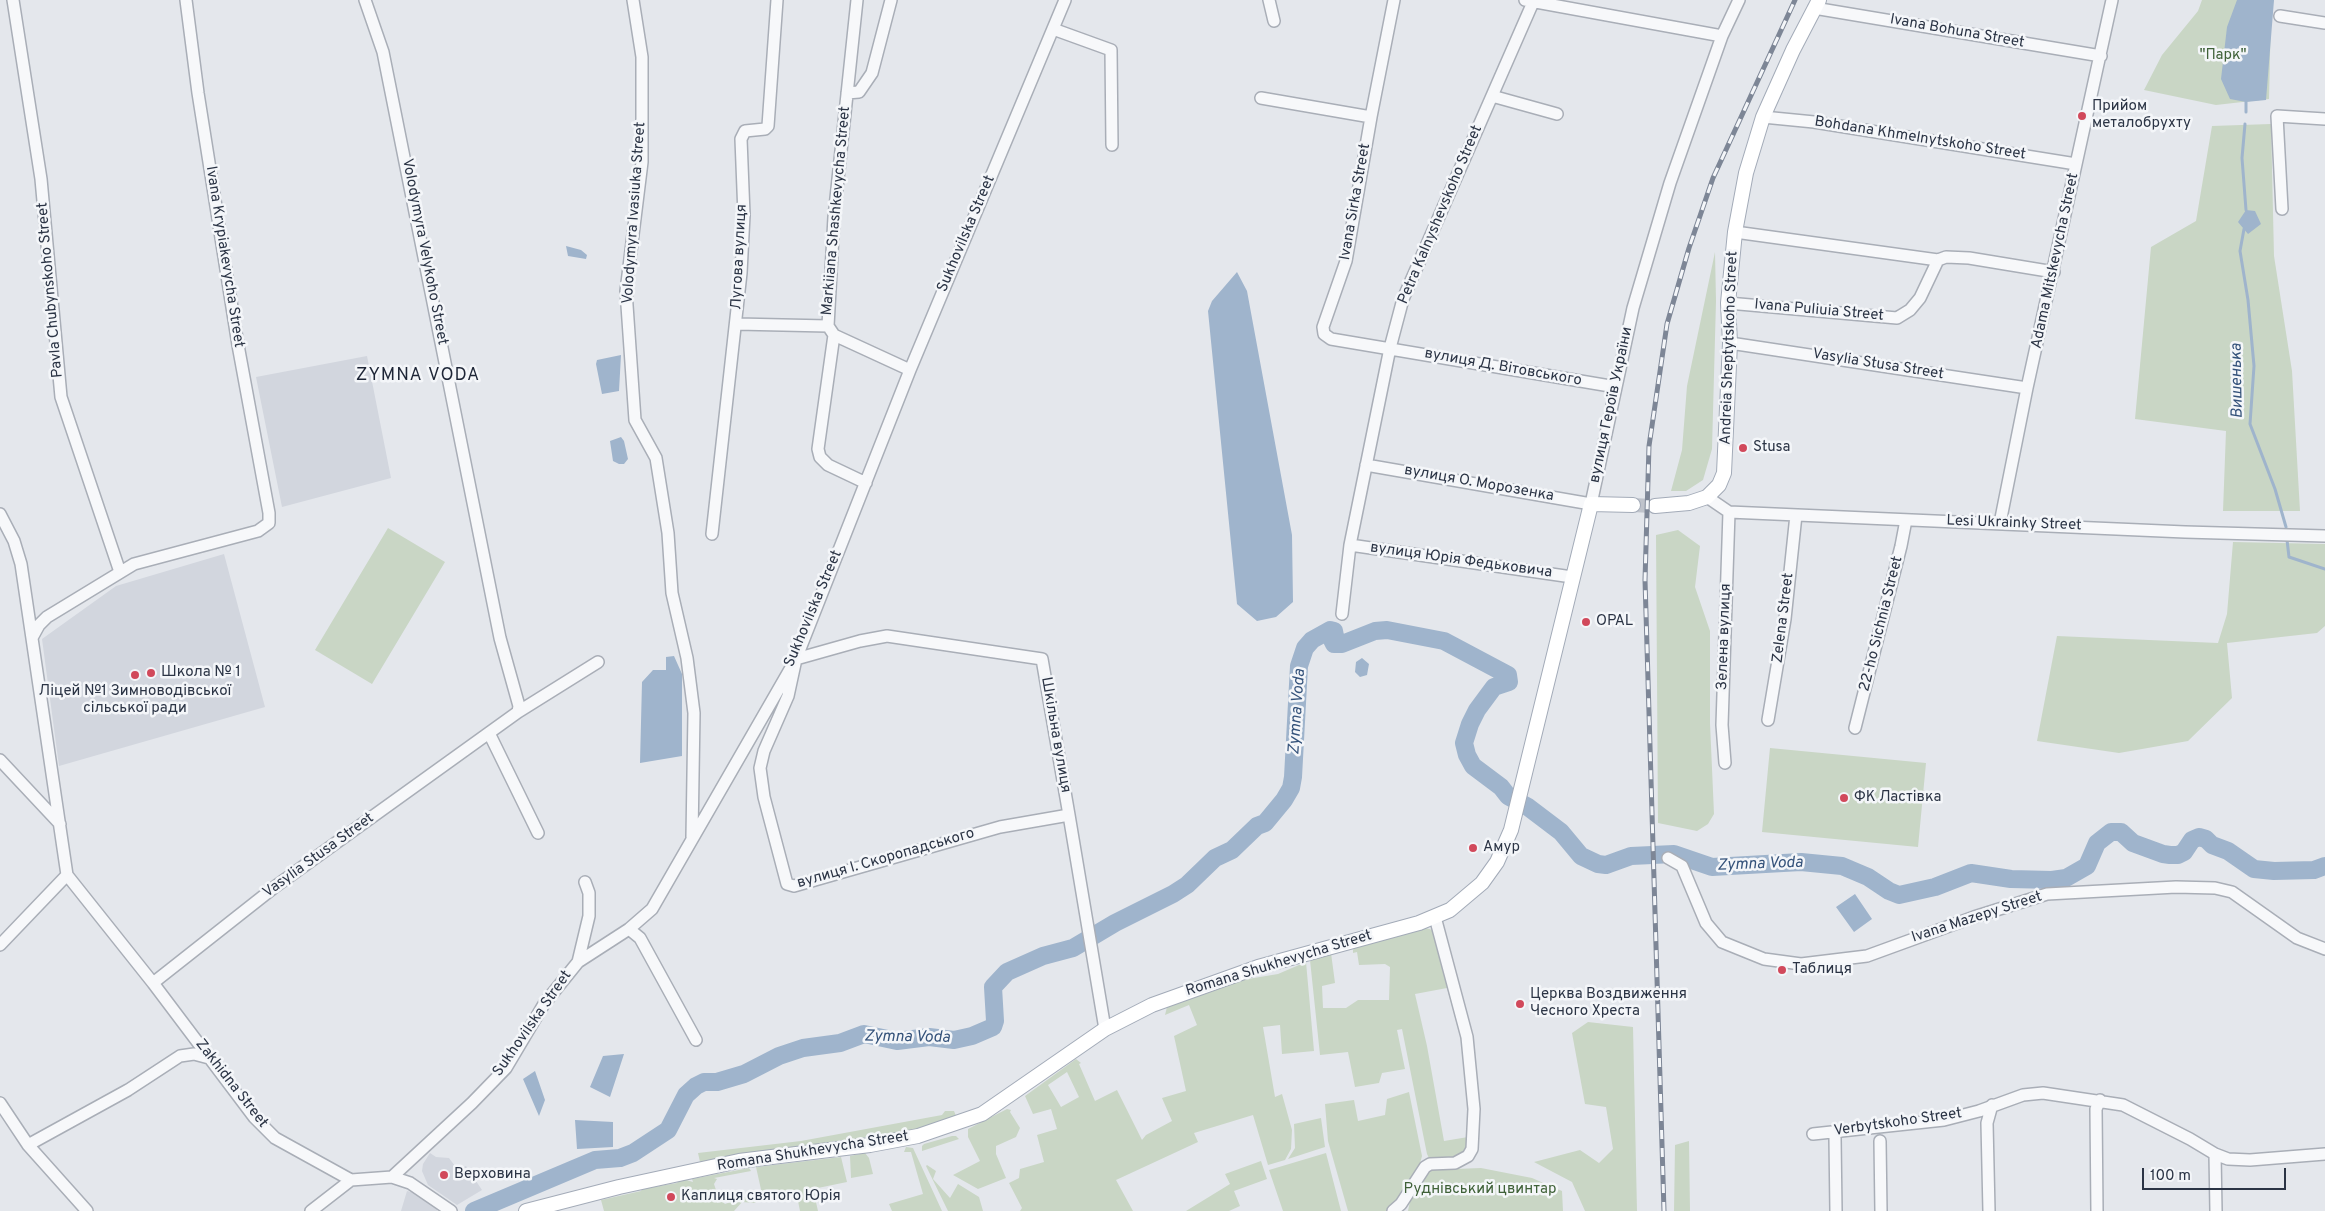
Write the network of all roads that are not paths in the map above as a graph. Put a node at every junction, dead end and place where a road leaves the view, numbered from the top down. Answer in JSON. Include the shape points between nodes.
{"nodes":[{"id":1,"x":13,"y":0,"type":"edge"},
{"id":2,"x":186,"y":0,"type":"edge"},
{"id":3,"x":365,"y":0,"type":"edge"},
{"id":4,"x":633,"y":0,"type":"edge"},
{"id":5,"x":777,"y":0,"type":"edge"},
{"id":6,"x":858,"y":0,"type":"edge"},
{"id":7,"x":891,"y":0,"type":"edge"},
{"id":8,"x":1065,"y":0,"type":"edge"},
{"id":9,"x":1270,"y":0,"type":"edge"},
{"id":10,"x":1394,"y":0,"type":"edge"},
{"id":11,"x":1739,"y":0,"type":"edge"},
{"id":12,"x":2112,"y":0,"type":"edge"},
{"id":13,"x":1531,"y":1,"type":"edge"},
{"id":14,"x":1817,"y":4,"type":"edge"},
{"id":15,"x":2280,"y":16,"type":"dead end"},
{"id":16,"x":1274,"y":21,"type":"dead end"},
{"id":17,"x":2325,"y":23,"type":"edge"},
{"id":18,"x":1053,"y":29,"type":"junction"},
{"id":19,"x":1722,"y":36,"type":"junction"},
{"id":20,"x":2101,"y":56,"type":"junction"},
{"id":21,"x":846,"y":93,"type":"junction"},
{"id":22,"x":1492,"y":96,"type":"junction"},
{"id":23,"x":1261,"y":98,"type":"dead end"},
{"id":24,"x":1557,"y":114,"type":"dead end"},
{"id":25,"x":1371,"y":117,"type":"junction"},
{"id":26,"x":1763,"y":117,"type":"junction"},
{"id":27,"x":2325,"y":120,"type":"edge"},
{"id":28,"x":1112,"y":145,"type":"dead end"},
{"id":29,"x":2076,"y":164,"type":"junction"},
{"id":30,"x":2282,"y":209,"type":"dead end"},
{"id":31,"x":1735,"y":232,"type":"junction"},
{"id":32,"x":1938,"y":260,"type":"junction"},
{"id":33,"x":2054,"y":272,"type":"junction"},
{"id":34,"x":1728,"y":303,"type":"junction"},
{"id":35,"x":737,"y":324,"type":"junction"},
{"id":36,"x":831,"y":330,"type":"junction"},
{"id":37,"x":1730,"y":343,"type":"junction"},
{"id":38,"x":1390,"y":348,"type":"junction"},
{"id":39,"x":910,"y":370,"type":"junction"},
{"id":40,"x":1616,"y":387,"type":"junction"},
{"id":41,"x":2027,"y":388,"type":"junction"},
{"id":42,"x":1366,"y":464,"type":"junction"},
{"id":43,"x":866,"y":483,"type":"junction"},
{"id":44,"x":1707,"y":496,"type":"junction"},
{"id":45,"x":1591,"y":504,"type":"junction"},
{"id":46,"x":1633,"y":505,"type":"tunnel mouth"},
{"id":47,"x":1654,"y":506,"type":"tunnel mouth"},
{"id":48,"x":1729,"y":512,"type":"junction"},
{"id":49,"x":0,"y":514,"type":"edge"},
{"id":50,"x":1796,"y":515,"type":"junction"},
{"id":51,"x":1906,"y":520,"type":"junction"},
{"id":52,"x":2000,"y":523,"type":"junction"},
{"id":53,"x":712,"y":534,"type":"dead end"},
{"id":54,"x":2325,"y":536,"type":"edge"},
{"id":55,"x":1350,"y":545,"type":"junction"},
{"id":56,"x":120,"y":572,"type":"junction"},
{"id":57,"x":1572,"y":577,"type":"junction"},
{"id":58,"x":1342,"y":614,"type":"dead end"},
{"id":59,"x":33,"y":636,"type":"junction"},
{"id":60,"x":796,"y":659,"type":"junction"},
{"id":61,"x":598,"y":662,"type":"dead end"},
{"id":62,"x":518,"y":712,"type":"junction"},
{"id":63,"x":1768,"y":720,"type":"dead end"},
{"id":64,"x":1855,"y":728,"type":"dead end"},
{"id":65,"x":489,"y":733,"type":"junction"},
{"id":66,"x":0,"y":760,"type":"edge"},
{"id":67,"x":1725,"y":763,"type":"dead end"},
{"id":68,"x":1069,"y":816,"type":"junction"},
{"id":69,"x":1515,"y":818,"type":"joint"},
{"id":70,"x":60,"y":824,"type":"junction"},
{"id":71,"x":538,"y":833,"type":"dead end"},
{"id":72,"x":692,"y":838,"type":"junction"},
{"id":73,"x":1668,"y":858,"type":"dead end"},
{"id":74,"x":67,"y":875,"type":"junction"},
{"id":75,"x":585,"y":882,"type":"dead end"},
{"id":76,"x":1435,"y":917,"type":"junction"},
{"id":77,"x":629,"y":929,"type":"junction"},
{"id":78,"x":0,"y":945,"type":"edge"},
{"id":79,"x":2325,"y":949,"type":"edge"},
{"id":80,"x":578,"y":962,"type":"junction"},
{"id":81,"x":154,"y":983,"type":"junction"},
{"id":82,"x":1105,"y":1029,"type":"junction"},
{"id":83,"x":696,"y":1040,"type":"dead end"},
{"id":84,"x":209,"y":1058,"type":"junction"},
{"id":85,"x":2100,"y":1100,"type":"junction"},
{"id":86,"x":0,"y":1103,"type":"edge"},
{"id":87,"x":1992,"y":1105,"type":"junction"},
{"id":88,"x":1813,"y":1134,"type":"dead end"},
{"id":89,"x":1835,"y":1138,"type":"dead end"},
{"id":90,"x":1880,"y":1141,"type":"dead end"},
{"id":91,"x":28,"y":1145,"type":"junction"},
{"id":92,"x":2215,"y":1154,"type":"junction"},
{"id":93,"x":2325,"y":1154,"type":"edge"},
{"id":94,"x":392,"y":1177,"type":"junction"},
{"id":95,"x":351,"y":1180,"type":"junction"},
{"id":96,"x":87,"y":1211,"type":"edge"},
{"id":97,"x":311,"y":1211,"type":"edge"},
{"id":98,"x":451,"y":1211,"type":"edge"},
{"id":99,"x":526,"y":1211,"type":"edge"},
{"id":100,"x":1393,"y":1211,"type":"edge"},
{"id":101,"x":1836,"y":1211,"type":"edge"},
{"id":102,"x":1881,"y":1211,"type":"edge"},
{"id":103,"x":1989,"y":1211,"type":"edge"},
{"id":104,"x":2097,"y":1211,"type":"edge"},
{"id":105,"x":2216,"y":1211,"type":"edge"}],
"edges":[{"from":1,"to":56,"type":"street","name":"Pavla Chubynskoho Street","via":[[41,180],[61,397]]},
{"from":2,"to":56,"type":"street","name":"Ivana Krypiakevycha Street","via":[[198,93],[236,335],[269,513],[268,523],[258,531],[151,558]]},
{"from":3,"to":62,"type":"street","name":"Volodymyra Velykoho Street","via":[[383,52],[500,638]]},
{"from":4,"to":72,"type":"street","name":"Volodymyra Ivasiuka Street","via":[[642,58],[642,162],[626,291],[635,420],[656,458],[668,533],[672,593],[688,658],[694,713]]},
{"from":5,"to":35,"type":"street","name":"Лугова вулиця","via":[[768,126],[745,131],[741,139],[744,215]]},
{"from":6,"to":21,"type":"street","name":"Markiiana Shashkevycha Street"},
{"from":7,"to":21,"type":"street","via":[[872,73],[859,92]]},
{"from":8,"to":18,"type":"street","name":"Sukhovilska Street"},
{"from":9,"to":16,"type":"street"},
{"from":10,"to":25,"type":"street","name":"Ivana Sirka Street"},
{"from":11,"to":19,"type":"street","name":"вулиця Героїв України"},
{"from":12,"to":20,"type":"street","name":"Adama Mitskevycha Street"},
{"from":13,"to":19,"type":"street"},
{"from":13,"to":22,"type":"street","name":"Petra Kalnyshevskoho Street"},
{"from":14,"to":20,"type":"street","name":"Ivana Bohuna Street"},
{"from":14,"to":26,"type":"main road","name":"Andreia Sheptytskoho Street"},
{"from":15,"to":17,"type":"street"},
{"from":18,"to":28,"type":"street","via":[[1111,50]]},
{"from":18,"to":39,"type":"street","name":"Sukhovilska Street"},
{"from":19,"to":40,"type":"street","name":"вулиця Героїв України","via":[[1670,183],[1633,308]]},
{"from":20,"to":29,"type":"street","name":"Adama Mitskevycha Street"},
{"from":21,"to":36,"type":"street","name":"Markiiana Shashkevycha Street","via":[[834,217]]},
{"from":22,"to":24,"type":"street"},
{"from":22,"to":38,"type":"street","name":"Petra Kalnyshevskoho Street","via":[[1403,299]]},
{"from":23,"to":25,"type":"street"},
{"from":25,"to":38,"type":"street","name":"Ivana Sirka Street","via":[[1346,261],[1323,327],[1324,334],[1331,339]]},
{"from":26,"to":29,"type":"street","name":"Bohdana Khmelnytskoho Street","via":[[1814,122]]},
{"from":26,"to":31,"type":"main road","name":"Andreia Sheptytskoho Street","via":[[1746,173]]},
{"from":27,"to":30,"type":"street","via":[[2277,116]]},
{"from":29,"to":33,"type":"street","name":"Adama Mitskevycha Street"},
{"from":31,"to":32,"type":"street"},
{"from":31,"to":34,"type":"main road","name":"Andreia Sheptytskoho Street"},
{"from":32,"to":33,"type":"street","via":[[1969,258]]},
{"from":32,"to":34,"type":"street","name":"Ivana Puliuia Street","via":[[1920,298],[1897,318]]},
{"from":33,"to":41,"type":"street","name":"Adama Mitskevycha Street"},
{"from":34,"to":37,"type":"main road","name":"Andreia Sheptytskoho Street"},
{"from":35,"to":36,"type":"street"},
{"from":35,"to":53,"type":"street","name":"Лугова вулиця"},
{"from":36,"to":39,"type":"street"},
{"from":36,"to":43,"type":"street","name":"Markiiana Shashkevycha Street","via":[[818,449],[820,457],[828,464]]},
{"from":37,"to":41,"type":"street","name":"Vasylia Stusa Street"},
{"from":37,"to":44,"type":"main road","name":"Andreia Sheptytskoho Street","via":[[1724,473],[1719,486]]},
{"from":38,"to":40,"type":"street","name":"вулиця Д. Вітовського"},
{"from":38,"to":42,"type":"street","name":"Petra Kalnyshevskoho Street"},
{"from":39,"to":43,"type":"street","name":"Sukhovilska Street"},
{"from":40,"to":45,"type":"street","name":"вулиця Героїв України"},
{"from":41,"to":52,"type":"street","name":"Adama Mitskevycha Street"},
{"from":42,"to":45,"type":"street","name":"вулиця О. Морозенка"},
{"from":42,"to":55,"type":"street","name":"Petra Kalnyshevskoho Street"},
{"from":43,"to":60,"type":"street","name":"Sukhovilska Street"},
{"from":44,"to":47,"type":"main road","via":[[1689,503]]},
{"from":44,"to":48,"type":"street"},
{"from":45,"to":46,"type":"main road"},
{"from":45,"to":57,"type":"main road","name":"вулиця Героїв України"},
{"from":48,"to":50,"type":"street","name":"Lesi Ukrainky Street"},
{"from":48,"to":67,"type":"street","name":"Зелена вулиця","via":[[1722,725]]},
{"from":49,"to":59,"type":"street","via":[[21,564]]},
{"from":50,"to":51,"type":"street","name":"Lesi Ukrainky Street"},
{"from":50,"to":63,"type":"street","name":"Zelena Street","via":[[1785,619]]},
{"from":51,"to":52,"type":"street","name":"Lesi Ukrainky Street"},
{"from":51,"to":64,"type":"street","name":"22-ho Sichnia Street"},
{"from":52,"to":54,"type":"street","name":"Lesi Ukrainky Street"},
{"from":55,"to":57,"type":"street","name":"вулиця Юрія Федьковича"},
{"from":55,"to":58,"type":"street","name":"Petra Kalnyshevskoho Street"},
{"from":56,"to":59,"type":"street","via":[[47,617]]},
{"from":57,"to":69,"type":"main road","name":"вулиця Героїв України"},
{"from":59,"to":70,"type":"street"},
{"from":60,"to":68,"type":"street","name":"Шкільна вулиця","via":[[887,636],[1042,659]]},
{"from":60,"to":68,"type":"street","name":"вулиця І. Скоропадського","via":[[788,696],[760,768],[786,884],[794,886],[1000,827]]},
{"from":60,"to":72,"type":"street","name":"Sukhovilska Street"},
{"from":61,"to":62,"type":"street","name":"Vasylia Stusa Street"},
{"from":62,"to":65,"type":"street","name":"Vasylia Stusa Street"},
{"from":65,"to":71,"type":"street"},
{"from":65,"to":81,"type":"street","name":"Vasylia Stusa Street","via":[[276,886]]},
{"from":66,"to":70,"type":"street"},
{"from":68,"to":82,"type":"street","name":"Шкільна вулиця"},
{"from":69,"to":76,"type":"main road","name":"Romana Shukhevycha Street","via":[[1497,862],[1482,883],[1450,910]]},
{"from":70,"to":74,"type":"street"},
{"from":72,"to":77,"type":"street","name":"Sukhovilska Street","via":[[652,908]]},
{"from":73,"to":79,"type":"street","name":"Ivana Mazepy Street","via":[[1682,866],[1706,923],[1722,942],[1764,959],[1802,964],[1867,956],[2047,894],[2176,887],[2232,892],[2297,938]]},
{"from":74,"to":78,"type":"street"},
{"from":74,"to":81,"type":"street","name":"Zakhidna Street"},
{"from":75,"to":80,"type":"street","via":[[590,893],[590,916]]},
{"from":76,"to":82,"type":"main road","name":"Romana Shukhevycha Street","via":[[1232,976],[1159,1002]]},
{"from":76,"to":100,"type":"street","via":[[1467,1037],[1472,1070],[1474,1136],[1472,1149],[1463,1160],[1430,1164],[1420,1170],[1401,1204]]},
{"from":77,"to":80,"type":"street","name":"Sukhovilska Street"},
{"from":77,"to":83,"type":"street","via":[[640,938]]},
{"from":80,"to":94,"type":"street","name":"Sukhovilska Street","via":[[544,1004],[506,1068],[472,1104]]},
{"from":81,"to":84,"type":"street","name":"Zakhidna Street"},
{"from":82,"to":99,"type":"main road","name":"Romana Shukhevycha Street","via":[[998,1105],[926,1134],[870,1145],[739,1161]]},
{"from":84,"to":91,"type":"street","via":[[194,1054],[180,1056],[128,1090]]},
{"from":84,"to":95,"type":"street","name":"Zakhidna Street","via":[[254,1117],[275,1138]]},
{"from":85,"to":87,"type":"street","name":"Verbytskoho Street","via":[[2043,1093],[2023,1095]]},
{"from":85,"to":92,"type":"street","name":"Verbytskoho Street","via":[[2138,1112]]},
{"from":85,"to":104,"type":"street","via":[[2096,1108]]},
{"from":86,"to":91,"type":"street"},
{"from":87,"to":88,"type":"street","name":"Verbytskoho Street","via":[[1944,1120]]},
{"from":87,"to":103,"type":"street","via":[[1987,1123]]},
{"from":89,"to":101,"type":"street"},
{"from":90,"to":102,"type":"street"},
{"from":91,"to":96,"type":"street"},
{"from":92,"to":93,"type":"street","name":"Verbytskoho Street","via":[[2228,1159],[2250,1160]]},
{"from":92,"to":105,"type":"street"},
{"from":94,"to":95,"type":"street"},
{"from":94,"to":98,"type":"street","via":[[410,1183]]},
{"from":95,"to":97,"type":"street"}]}
